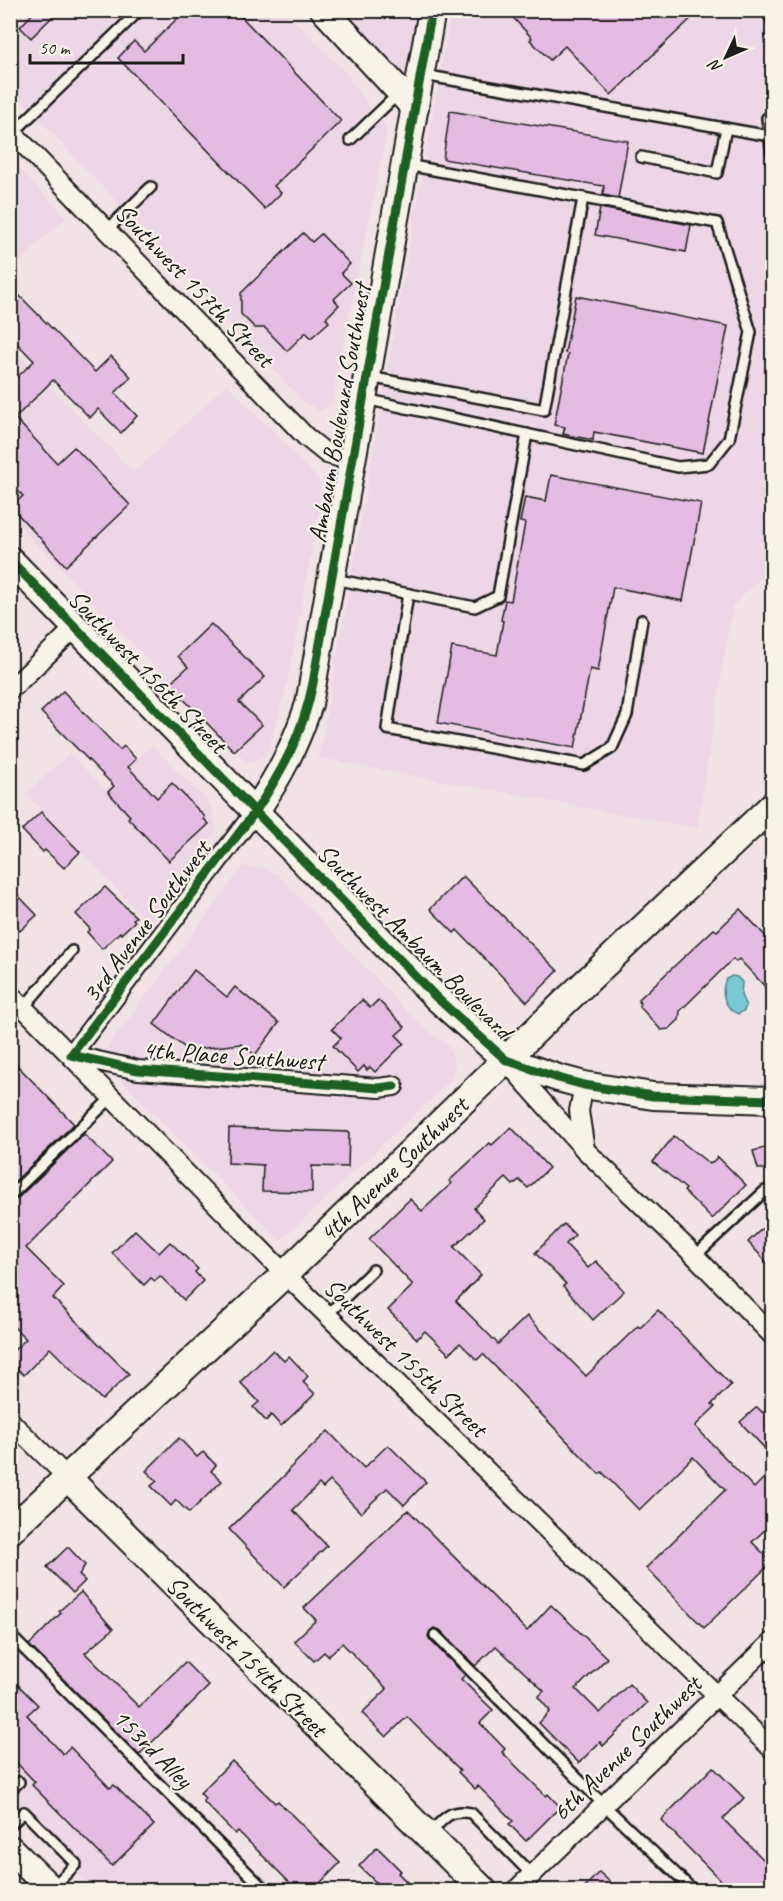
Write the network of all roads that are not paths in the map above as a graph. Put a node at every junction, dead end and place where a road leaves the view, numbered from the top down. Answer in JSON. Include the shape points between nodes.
{"nodes":[{"id":1,"x":324,"y":10,"type":"edge"},
{"id":2,"x":432,"y":10,"type":"edge"},
{"id":3,"x":765,"y":10,"type":"edge"},
{"id":4,"x":133,"y":13,"type":"edge"},
{"id":5,"x":772,"y":19,"type":"edge"},
{"id":6,"x":420,"y":75,"type":"junction"},
{"id":7,"x":407,"y":100,"type":"junction"},
{"id":8,"x":766,"y":118,"type":"dead end"},
{"id":9,"x":726,"y":128,"type":"junction"},
{"id":10,"x":12,"y":131,"type":"edge"},
{"id":11,"x":770,"y":136,"type":"junction"},
{"id":12,"x":350,"y":140,"type":"dead end"},
{"id":13,"x":772,"y":154,"type":"edge"},
{"id":14,"x":641,"y":157,"type":"dead end"},
{"id":15,"x":404,"y":164,"type":"junction"},
{"id":16,"x":152,"y":187,"type":"dead end"},
{"id":17,"x":583,"y":198,"type":"junction"},
{"id":18,"x":107,"y":230,"type":"junction"},
{"id":19,"x":365,"y":387,"type":"junction"},
{"id":20,"x":527,"y":434,"type":"junction"},
{"id":21,"x":352,"y":460,"type":"junction"},
{"id":22,"x":10,"y":560,"type":"edge"},
{"id":23,"x":331,"y":578,"type":"junction"},
{"id":24,"x":408,"y":594,"type":"junction"},
{"id":25,"x":642,"y":620,"type":"dead end"},
{"id":26,"x":76,"y":627,"type":"junction"},
{"id":27,"x":10,"y":690,"type":"edge"},
{"id":28,"x":772,"y":806,"type":"edge"},
{"id":29,"x":255,"y":812,"type":"junction"},
{"id":30,"x":72,"y":951,"type":"dead end"},
{"id":31,"x":10,"y":994,"type":"edge"},
{"id":32,"x":24,"y":1007,"type":"junction"},
{"id":33,"x":71,"y":1055,"type":"junction"},
{"id":34,"x":506,"y":1060,"type":"junction"},
{"id":35,"x":584,"y":1085,"type":"junction"},
{"id":36,"x":394,"y":1086,"type":"dead end"},
{"id":37,"x":112,"y":1097,"type":"junction"},
{"id":38,"x":772,"y":1100,"type":"edge"},
{"id":39,"x":585,"y":1150,"type":"junction"},
{"id":40,"x":765,"y":1191,"type":"dead end"},
{"id":41,"x":12,"y":1194,"type":"dead end"},
{"id":42,"x":695,"y":1256,"type":"junction"},
{"id":43,"x":373,"y":1270,"type":"dead end"},
{"id":44,"x":285,"y":1274,"type":"junction"},
{"id":45,"x":327,"y":1314,"type":"junction"},
{"id":46,"x":772,"y":1334,"type":"edge"},
{"id":47,"x":10,"y":1422,"type":"edge"},
{"id":48,"x":68,"y":1478,"type":"junction"},
{"id":49,"x":10,"y":1531,"type":"edge"},
{"id":50,"x":10,"y":1635,"type":"edge"},
{"id":51,"x":435,"y":1635,"type":"dead end"},
{"id":52,"x":772,"y":1642,"type":"edge"},
{"id":53,"x":717,"y":1696,"type":"junction"},
{"id":54,"x":772,"y":1749,"type":"edge"},
{"id":55,"x":19,"y":1782,"type":"dead end"},
{"id":56,"x":10,"y":1790,"type":"edge"},
{"id":57,"x":604,"y":1805,"type":"junction"},
{"id":58,"x":10,"y":1826,"type":"edge"},
{"id":59,"x":428,"y":1835,"type":"junction"},
{"id":60,"x":10,"y":1849,"type":"edge"},
{"id":61,"x":532,"y":1875,"type":"junction"},
{"id":62,"x":51,"y":1890,"type":"edge"},
{"id":63,"x":266,"y":1890,"type":"edge"},
{"id":64,"x":483,"y":1890,"type":"edge"},
{"id":65,"x":516,"y":1890,"type":"edge"},
{"id":66,"x":693,"y":1890,"type":"edge"}],
"edges":[{"from":1,"to":7,"type":"street"},
{"from":2,"to":6,"type":"street","name":"Ambaum Boulevard Southwest"},
{"from":3,"to":5,"type":"lane"},
{"from":4,"to":10,"type":"lane"},
{"from":6,"to":7,"type":"street","name":"Ambaum Boulevard Southwest"},
{"from":6,"to":9,"type":"lane"},
{"from":7,"to":12,"type":"lane"},
{"from":7,"to":15,"type":"street","name":"Ambaum Boulevard Southwest"},
{"from":8,"to":11,"type":"lane"},
{"from":9,"to":11,"type":"lane"},
{"from":9,"to":14,"type":"lane","via":[[717,173]]},
{"from":10,"to":18,"type":"street","name":"Southwest 157th Street"},
{"from":11,"to":13,"type":"lane"},
{"from":15,"to":17,"type":"lane"},
{"from":15,"to":19,"type":"street","name":"Ambaum Boulevard Southwest"},
{"from":16,"to":18,"type":"lane"},
{"from":17,"to":19,"type":"lane","via":[[544,410]]},
{"from":17,"to":20,"type":"lane","via":[[717,223],[751,332],[729,439],[709,464],[678,467]]},
{"from":18,"to":21,"type":"street","name":"Southwest 157th Street","via":[[306,437],[327,454]]},
{"from":19,"to":20,"type":"lane"},
{"from":19,"to":21,"type":"street","name":"Ambaum Boulevard Southwest"},
{"from":20,"to":24,"type":"lane","via":[[498,596],[475,607]]},
{"from":21,"to":23,"type":"street","name":"Ambaum Boulevard Southwest"},
{"from":22,"to":26,"type":"street","name":"Southwest 156th Street"},
{"from":23,"to":24,"type":"lane"},
{"from":23,"to":29,"type":"street","name":"Ambaum Boulevard Southwest","via":[[306,713],[276,782]]},
{"from":24,"to":25,"type":"lane","via":[[387,729],[584,765],[612,748],[627,715]]},
{"from":26,"to":27,"type":"street"},
{"from":26,"to":29,"type":"street","name":"Southwest 156th Street"},
{"from":28,"to":34,"type":"street","name":"4th Avenue Southwest"},
{"from":29,"to":33,"type":"street","name":"3rd Avenue Southwest"},
{"from":29,"to":34,"type":"street","name":"Southwest Ambaum Boulevard","via":[[437,998]]},
{"from":30,"to":32,"type":"lane"},
{"from":31,"to":32,"type":"street","name":"Southwest 155th Street"},
{"from":32,"to":33,"type":"street","name":"Southwest 155th Street"},
{"from":33,"to":36,"type":"street","name":"4th Place Southwest","via":[[138,1070]]},
{"from":33,"to":37,"type":"street","name":"Southwest 155th Street"},
{"from":34,"to":35,"type":"street","name":"Southwest Ambaum Boulevard"},
{"from":34,"to":39,"type":"street"},
{"from":34,"to":44,"type":"street","name":"4th Avenue Southwest"},
{"from":35,"to":38,"type":"street","name":"Southwest Ambaum Boulevard","via":[[653,1096]]},
{"from":35,"to":39,"type":"street","via":[[579,1111]]},
{"from":37,"to":41,"type":"lane"},
{"from":37,"to":44,"type":"street","name":"Southwest 155th Street"},
{"from":39,"to":42,"type":"street"},
{"from":40,"to":42,"type":"lane"},
{"from":42,"to":46,"type":"street"},
{"from":43,"to":45,"type":"lane"},
{"from":44,"to":45,"type":"street","name":"Southwest 155th Street"},
{"from":44,"to":48,"type":"street","name":"4th Avenue Southwest"},
{"from":45,"to":53,"type":"street","name":"Southwest 155th Street"},
{"from":47,"to":48,"type":"street","name":"Southwest 154th Street"},
{"from":48,"to":49,"type":"street","name":"4th Avenue Southwest"},
{"from":48,"to":59,"type":"street","name":"Southwest 154th Street"},
{"from":50,"to":63,"type":"lane","name":"153rd Alley"},
{"from":51,"to":57,"type":"lane"},
{"from":52,"to":53,"type":"street","name":"6th Avenue Southwest"},
{"from":53,"to":54,"type":"street","name":"Southwest 155th Street"},
{"from":53,"to":57,"type":"street","name":"6th Avenue Southwest"},
{"from":55,"to":56,"type":"lane"},
{"from":57,"to":61,"type":"street","name":"6th Avenue Southwest"},
{"from":57,"to":66,"type":"lane"},
{"from":58,"to":62,"type":"lane","via":[[24,1812],[76,1864]]},
{"from":59,"to":61,"type":"lane","via":[[448,1815],[459,1810],[471,1813]]},
{"from":59,"to":64,"type":"street","name":"Southwest 154th Street"},
{"from":60,"to":62,"type":"street"},
{"from":61,"to":65,"type":"street","name":"6th Avenue Southwest"}]}
